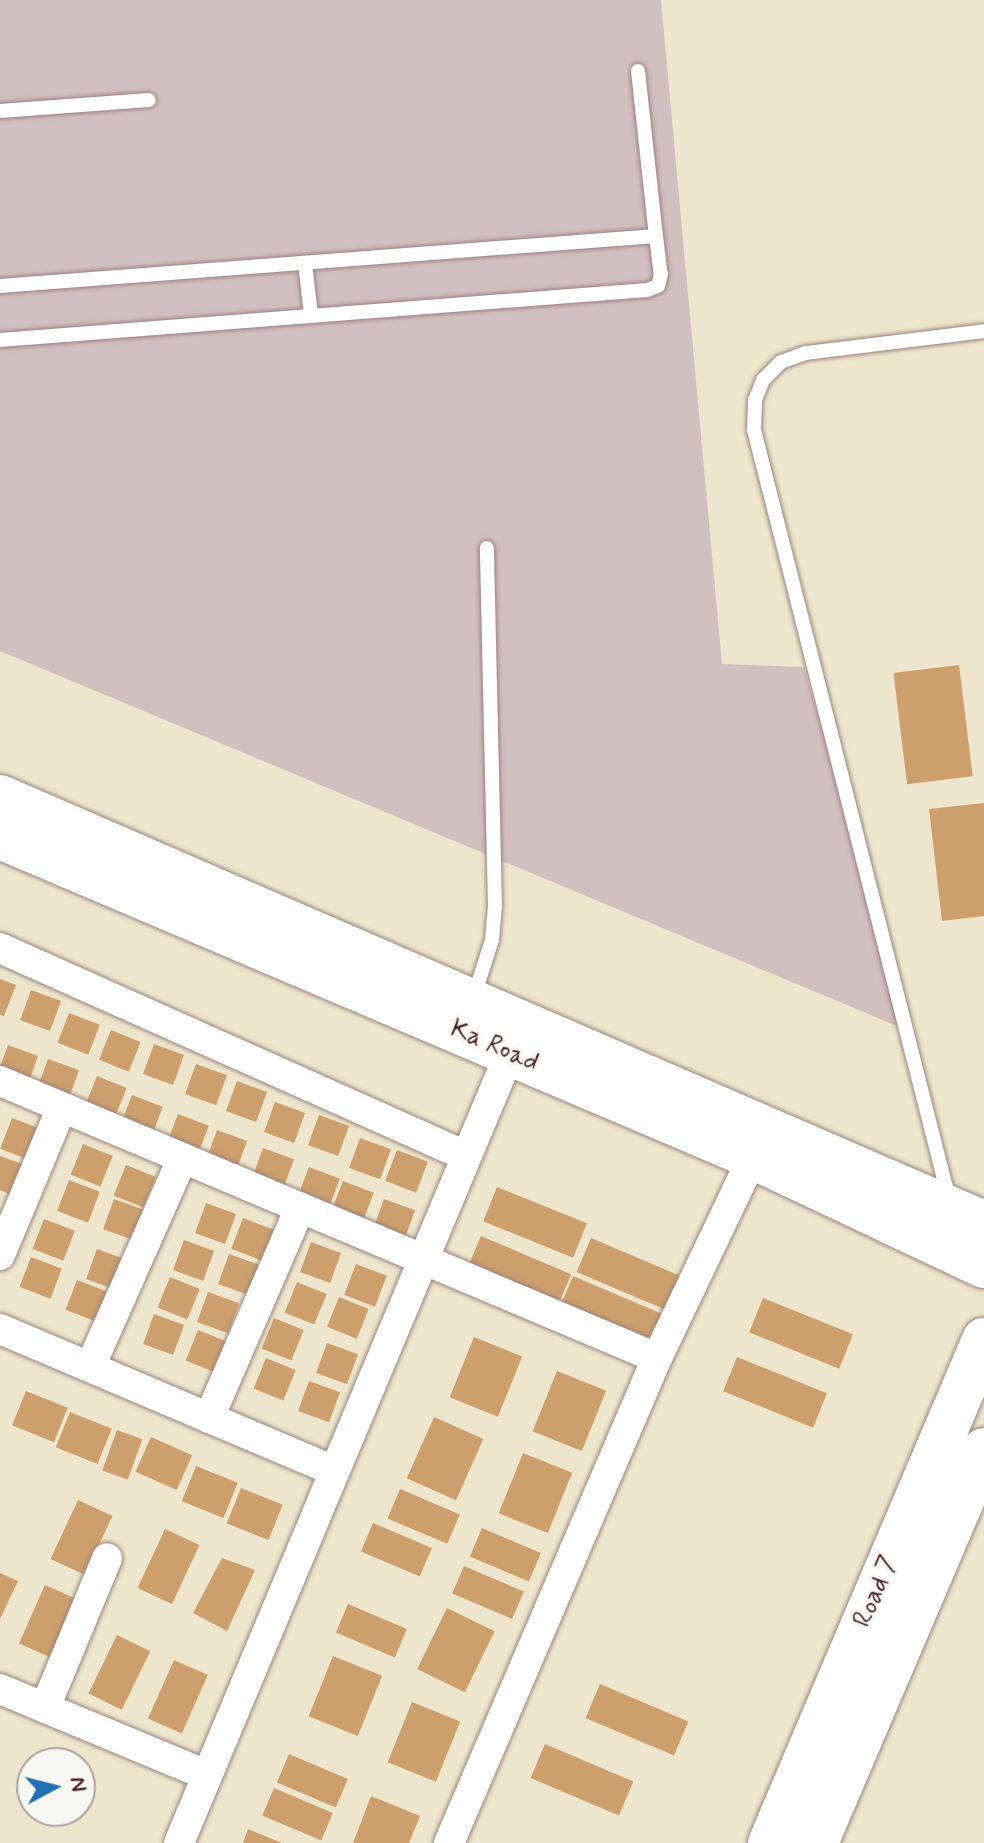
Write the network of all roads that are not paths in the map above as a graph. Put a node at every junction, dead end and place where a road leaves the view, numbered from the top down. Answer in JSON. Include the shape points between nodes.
{"nodes":[{"id":1,"x":638,"y":71,"type":"dead end"},
{"id":2,"x":149,"y":100,"type":"dead end"},
{"id":3,"x":0,"y":111,"type":"edge"},
{"id":4,"x":656,"y":236,"type":"junction"},
{"id":5,"x":305,"y":263,"type":"junction"},
{"id":6,"x":0,"y":286,"type":"edge"},
{"id":7,"x":311,"y":315,"type":"junction"},
{"id":8,"x":984,"y":331,"type":"edge"},
{"id":9,"x":0,"y":340,"type":"edge"},
{"id":10,"x":487,"y":548,"type":"dead end"},
{"id":11,"x":0,"y":797,"type":"edge"},
{"id":12,"x":0,"y":837,"type":"edge"},
{"id":13,"x":0,"y":948,"type":"edge"},
{"id":14,"x":472,"y":1001,"type":"junction"},
{"id":15,"x":510,"y":1053,"type":"junction"},
{"id":16,"x":0,"y":1081,"type":"edge"},
{"id":17,"x":62,"y":1107,"type":"junction"},
{"id":18,"x":466,"y":1156,"type":"junction"},
{"id":19,"x":753,"y":1157,"type":"junction"},
{"id":20,"x":182,"y":1159,"type":"junction"},
{"id":21,"x":300,"y":1208,"type":"junction"},
{"id":22,"x":967,"y":1215,"type":"edge"},
{"id":23,"x":0,"y":1255,"type":"edge"},
{"id":24,"x":423,"y":1261,"type":"junction"},
{"id":25,"x":984,"y":1266,"type":"edge"},
{"id":26,"x":0,"y":1329,"type":"edge"},
{"id":27,"x":984,"y":1340,"type":"edge"},
{"id":28,"x":657,"y":1358,"type":"junction"},
{"id":29,"x":90,"y":1367,"type":"junction"},
{"id":30,"x":209,"y":1418,"type":"junction"},
{"id":31,"x":984,"y":1450,"type":"edge"},
{"id":32,"x":334,"y":1471,"type":"junction"},
{"id":33,"x":107,"y":1558,"type":"dead end"},
{"id":34,"x":0,"y":1689,"type":"edge"},
{"id":35,"x":45,"y":1708,"type":"junction"},
{"id":36,"x":207,"y":1775,"type":"junction"},
{"id":37,"x":179,"y":1843,"type":"edge"},
{"id":38,"x":449,"y":1843,"type":"edge"},
{"id":39,"x":770,"y":1843,"type":"edge"},
{"id":40,"x":816,"y":1843,"type":"edge"}],
"edges":[{"from":1,"to":4,"type":"lane"},
{"from":2,"to":3,"type":"lane"},
{"from":4,"to":5,"type":"lane"},
{"from":4,"to":7,"type":"lane","via":[[661,274],[658,286],[647,290]]},
{"from":5,"to":6,"type":"lane"},
{"from":5,"to":7,"type":"lane"},
{"from":7,"to":9,"type":"lane"},
{"from":8,"to":22,"type":"lane","via":[[806,353],[781,362],[763,380],[755,400],[754,430]]},
{"from":10,"to":14,"type":"lane","via":[[495,907],[486,965]]},
{"from":11,"to":14,"type":"main road","name":"Ka Road"},
{"from":12,"to":15,"type":"main road","name":"Ka Road"},
{"from":13,"to":18,"type":"street"},
{"from":14,"to":22,"type":"main road","name":"Ka Road"},
{"from":15,"to":18,"type":"street"},
{"from":15,"to":19,"type":"main road","name":"Ka Road"},
{"from":16,"to":17,"type":"street"},
{"from":17,"to":20,"type":"street"},
{"from":17,"to":23,"type":"street"},
{"from":18,"to":24,"type":"street"},
{"from":19,"to":25,"type":"main road","name":"Ka Road"},
{"from":19,"to":28,"type":"street"},
{"from":20,"to":21,"type":"street"},
{"from":20,"to":29,"type":"street"},
{"from":21,"to":24,"type":"street"},
{"from":21,"to":30,"type":"street"},
{"from":24,"to":28,"type":"street"},
{"from":24,"to":32,"type":"street"},
{"from":26,"to":29,"type":"street"},
{"from":27,"to":39,"type":"main road","name":"Road 7"},
{"from":28,"to":38,"type":"street"},
{"from":29,"to":30,"type":"street"},
{"from":30,"to":32,"type":"street"},
{"from":31,"to":40,"type":"main road","name":"Road 7"},
{"from":32,"to":36,"type":"street"},
{"from":33,"to":35,"type":"street"},
{"from":34,"to":35,"type":"street"},
{"from":35,"to":36,"type":"street"},
{"from":36,"to":37,"type":"street"}]}
